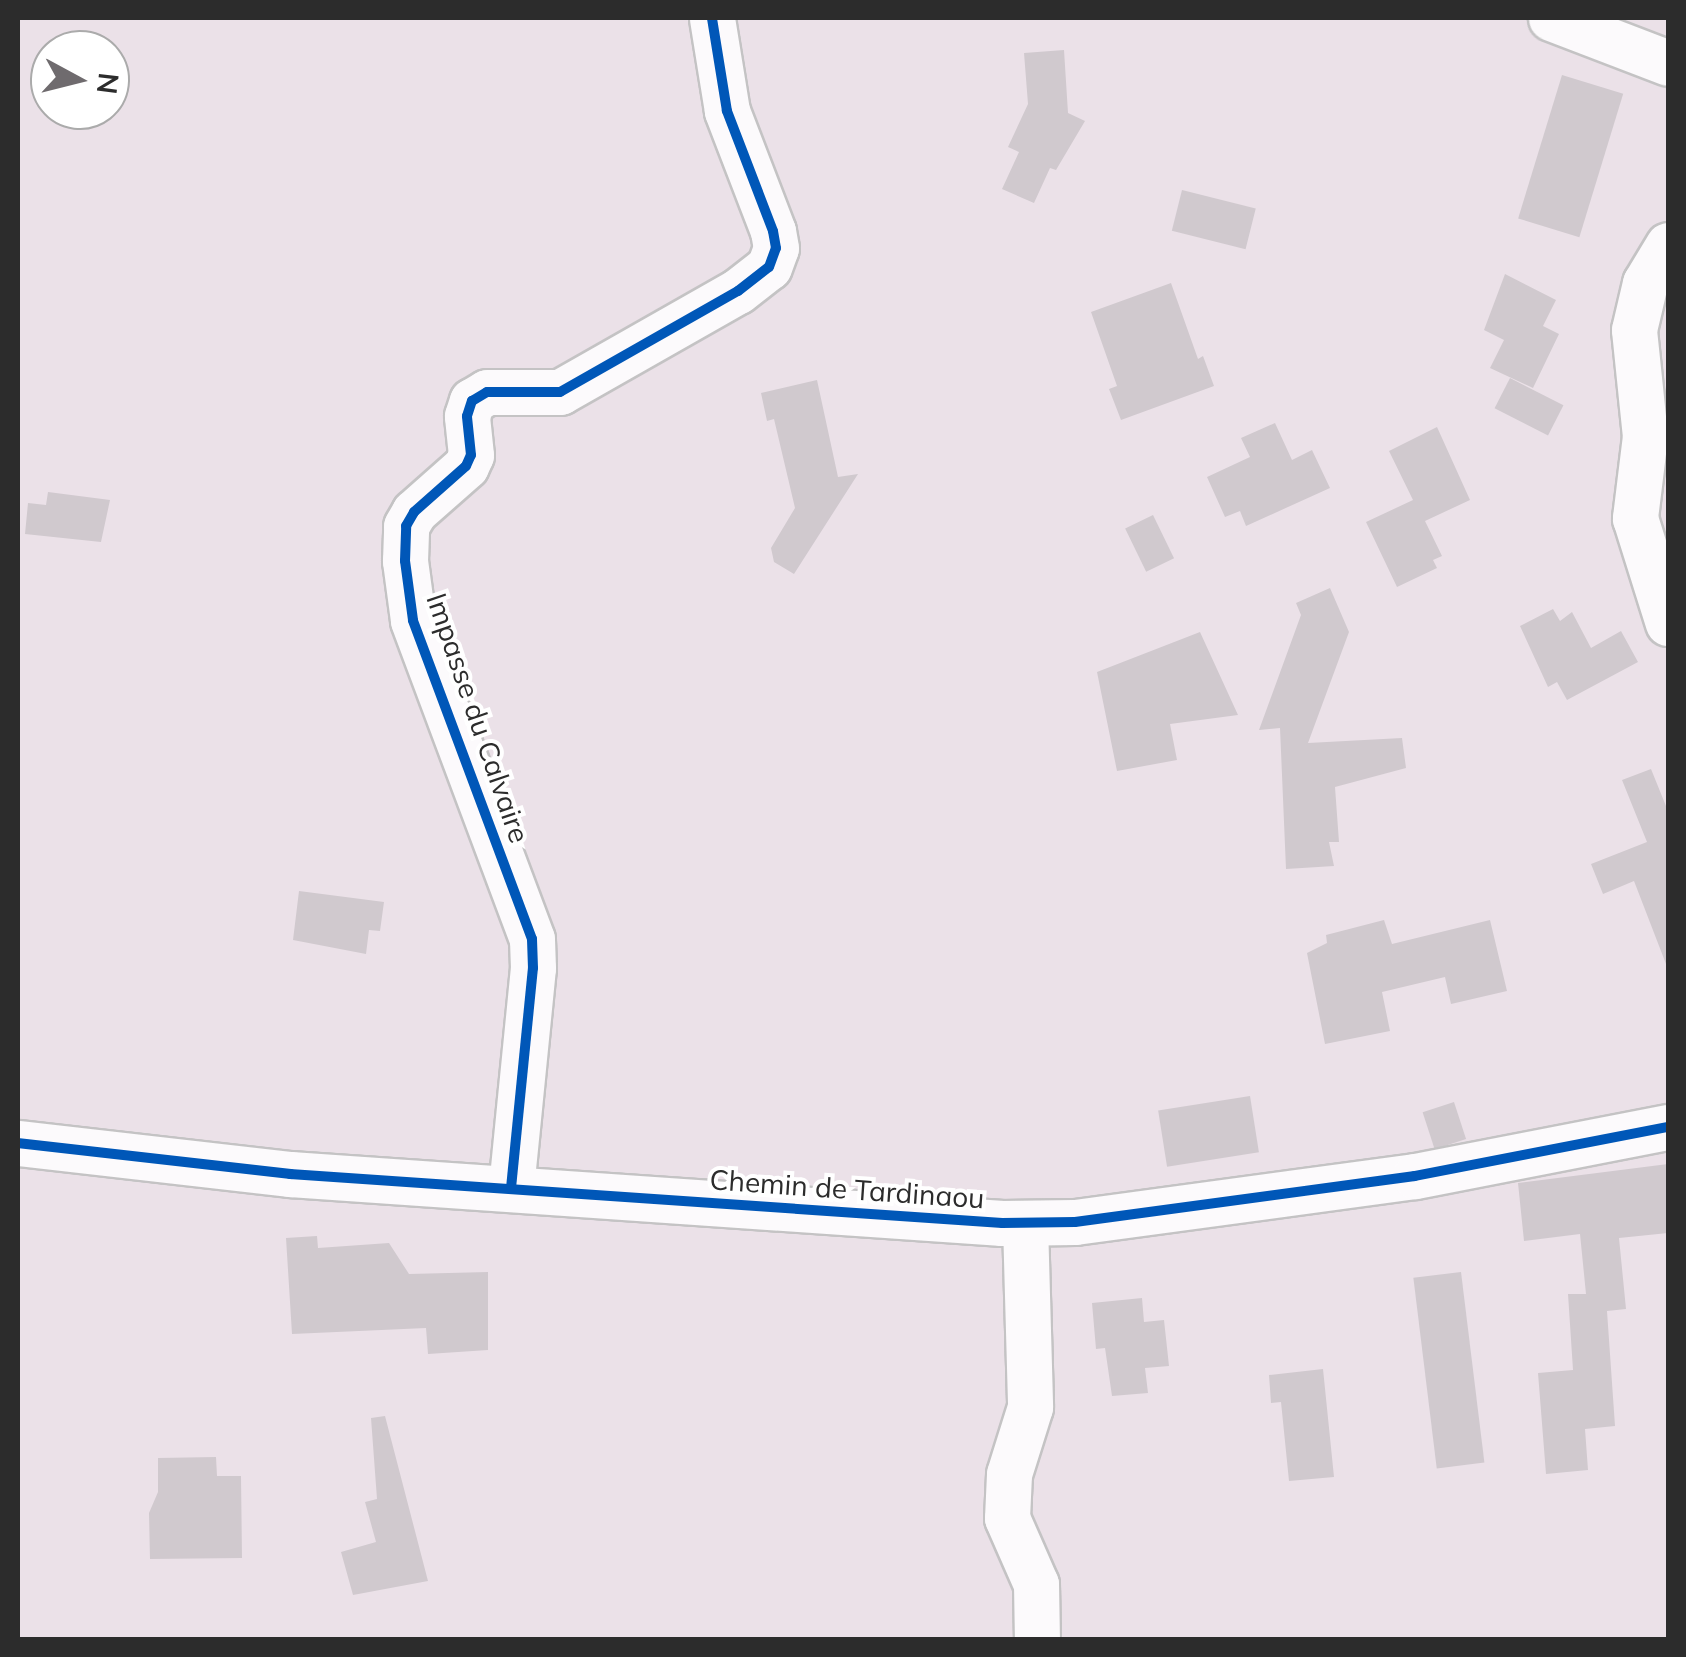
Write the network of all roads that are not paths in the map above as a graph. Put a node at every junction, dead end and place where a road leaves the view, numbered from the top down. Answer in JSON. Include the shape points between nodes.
{"nodes":[{"id":1,"x":712,"y":18,"type":"edge"},
{"id":2,"x":1551,"y":18,"type":"edge"},
{"id":3,"x":1668,"y":64,"type":"edge"},
{"id":4,"x":1668,"y":246,"type":"edge"},
{"id":5,"x":1668,"y":623,"type":"edge"},
{"id":6,"x":1668,"y":1127,"type":"edge"},
{"id":7,"x":18,"y":1143,"type":"edge"},
{"id":8,"x":510,"y":1188,"type":"junction"},
{"id":9,"x":1025,"y":1223,"type":"junction"},
{"id":10,"x":1037,"y":1640,"type":"edge"}],
"edges":[{"from":1,"to":8,"type":"street","name":"Impasse du Calvaire","via":[[727,110],[776,248],[769,267],[738,292],[560,392],[487,392],[472,400],[466,466],[406,526],[412,620],[532,939]]},
{"from":2,"to":3,"type":"street"},
{"from":4,"to":5,"type":"street","via":[[1644,283],[1634,330],[1645,436],[1634,518]]},
{"from":6,"to":9,"type":"street","name":"Chemin de Tardinaou","via":[[1378,1182]]},
{"from":7,"to":8,"type":"street","name":"Chemin de Tardinaou","via":[[290,1174]]},
{"from":8,"to":9,"type":"street","name":"Chemin de Tardinaou"},
{"from":9,"to":10,"type":"street","via":[[1030,1408],[1009,1474],[1007,1518],[1036,1584]]}]}
